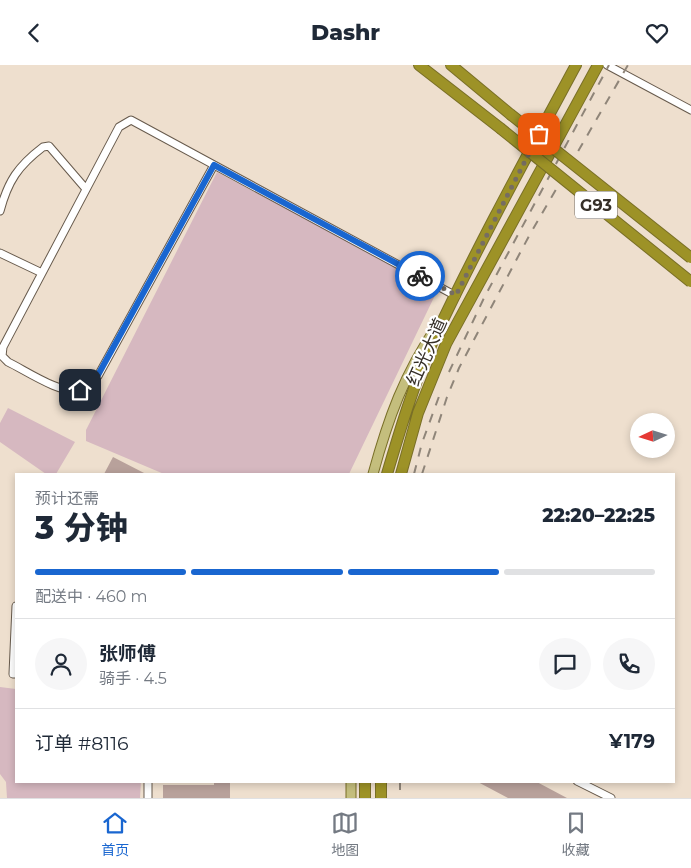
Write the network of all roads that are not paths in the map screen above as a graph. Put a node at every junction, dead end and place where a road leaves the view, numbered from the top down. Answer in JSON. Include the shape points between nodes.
{"nodes":[{"id":1,"x":419,"y":65,"type":"edge"},
{"id":2,"x":451,"y":65,"type":"edge"},
{"id":3,"x":576,"y":65,"type":"edge"},
{"id":4,"x":598,"y":65,"type":"edge"},
{"id":5,"x":607,"y":65,"type":"edge"},
{"id":6,"x":691,"y":110,"type":"edge"},
{"id":7,"x":214,"y":165,"type":"junction"},
{"id":8,"x":86,"y":189,"type":"junction"},
{"id":9,"x":0,"y":211,"type":"edge"},
{"id":10,"x":0,"y":253,"type":"edge"},
{"id":11,"x":691,"y":257,"type":"edge"},
{"id":12,"x":42,"y":273,"type":"junction"},
{"id":13,"x":691,"y":282,"type":"edge"},
{"id":14,"x":454,"y":299,"type":"junction"},
{"id":15,"x":1,"y":358,"type":"edge"},
{"id":16,"x":373,"y":473,"type":"edge"},
{"id":17,"x":387,"y":473,"type":"edge"},
{"id":18,"x":402,"y":473,"type":"edge"},
{"id":19,"x":15,"y":623,"type":"edge"},
{"id":20,"x":15,"y":674,"type":"edge"},
{"id":21,"x":148,"y":783,"type":"edge"},
{"id":22,"x":352,"y":783,"type":"edge"},
{"id":23,"x":365,"y":783,"type":"edge"},
{"id":24,"x":381,"y":783,"type":"edge"},
{"id":25,"x":581,"y":783,"type":"edge"},
{"id":26,"x":148,"y":798,"type":"edge"},
{"id":27,"x":352,"y":798,"type":"edge"},
{"id":28,"x":365,"y":798,"type":"edge"},
{"id":29,"x":381,"y":798,"type":"edge"},
{"id":30,"x":611,"y":798,"type":"edge"}],
"edges":[{"from":1,"to":13,"type":"highway","number":"G93","bridge":true},
{"from":2,"to":11,"type":"highway","number":"G93","bridge":true},
{"from":3,"to":14,"type":"highway","name":"红光大道"},
{"from":4,"to":18,"type":"highway","name":"红光大道","via":[[446,344],[418,413]]},
{"from":5,"to":6,"type":"street"},
{"from":7,"to":8,"type":"street","via":[[131,120],[119,127]]},
{"from":7,"to":14,"type":"street"},
{"from":7,"to":15,"type":"street","via":[[90,385],[80,390],[64,390]]},
{"from":8,"to":9,"type":"street","via":[[49,146],[43,147],[14,175],[3,196]]},
{"from":8,"to":12,"type":"street"},
{"from":10,"to":12,"type":"street"},
{"from":12,"to":15,"type":"street","via":[[3,347]]},
{"from":14,"to":16,"type":"main road","via":[[422,347],[394,403]]},
{"from":14,"to":17,"type":"highway","name":"红光大道","via":[[432,343]]},
{"from":19,"to":20,"type":"street","via":[[12,673]]},
{"from":21,"to":26,"type":"street"},
{"from":22,"to":27,"type":"main road"},
{"from":23,"to":28,"type":"highway"},
{"from":24,"to":29,"type":"highway"},
{"from":25,"to":30,"type":"street"}]}
